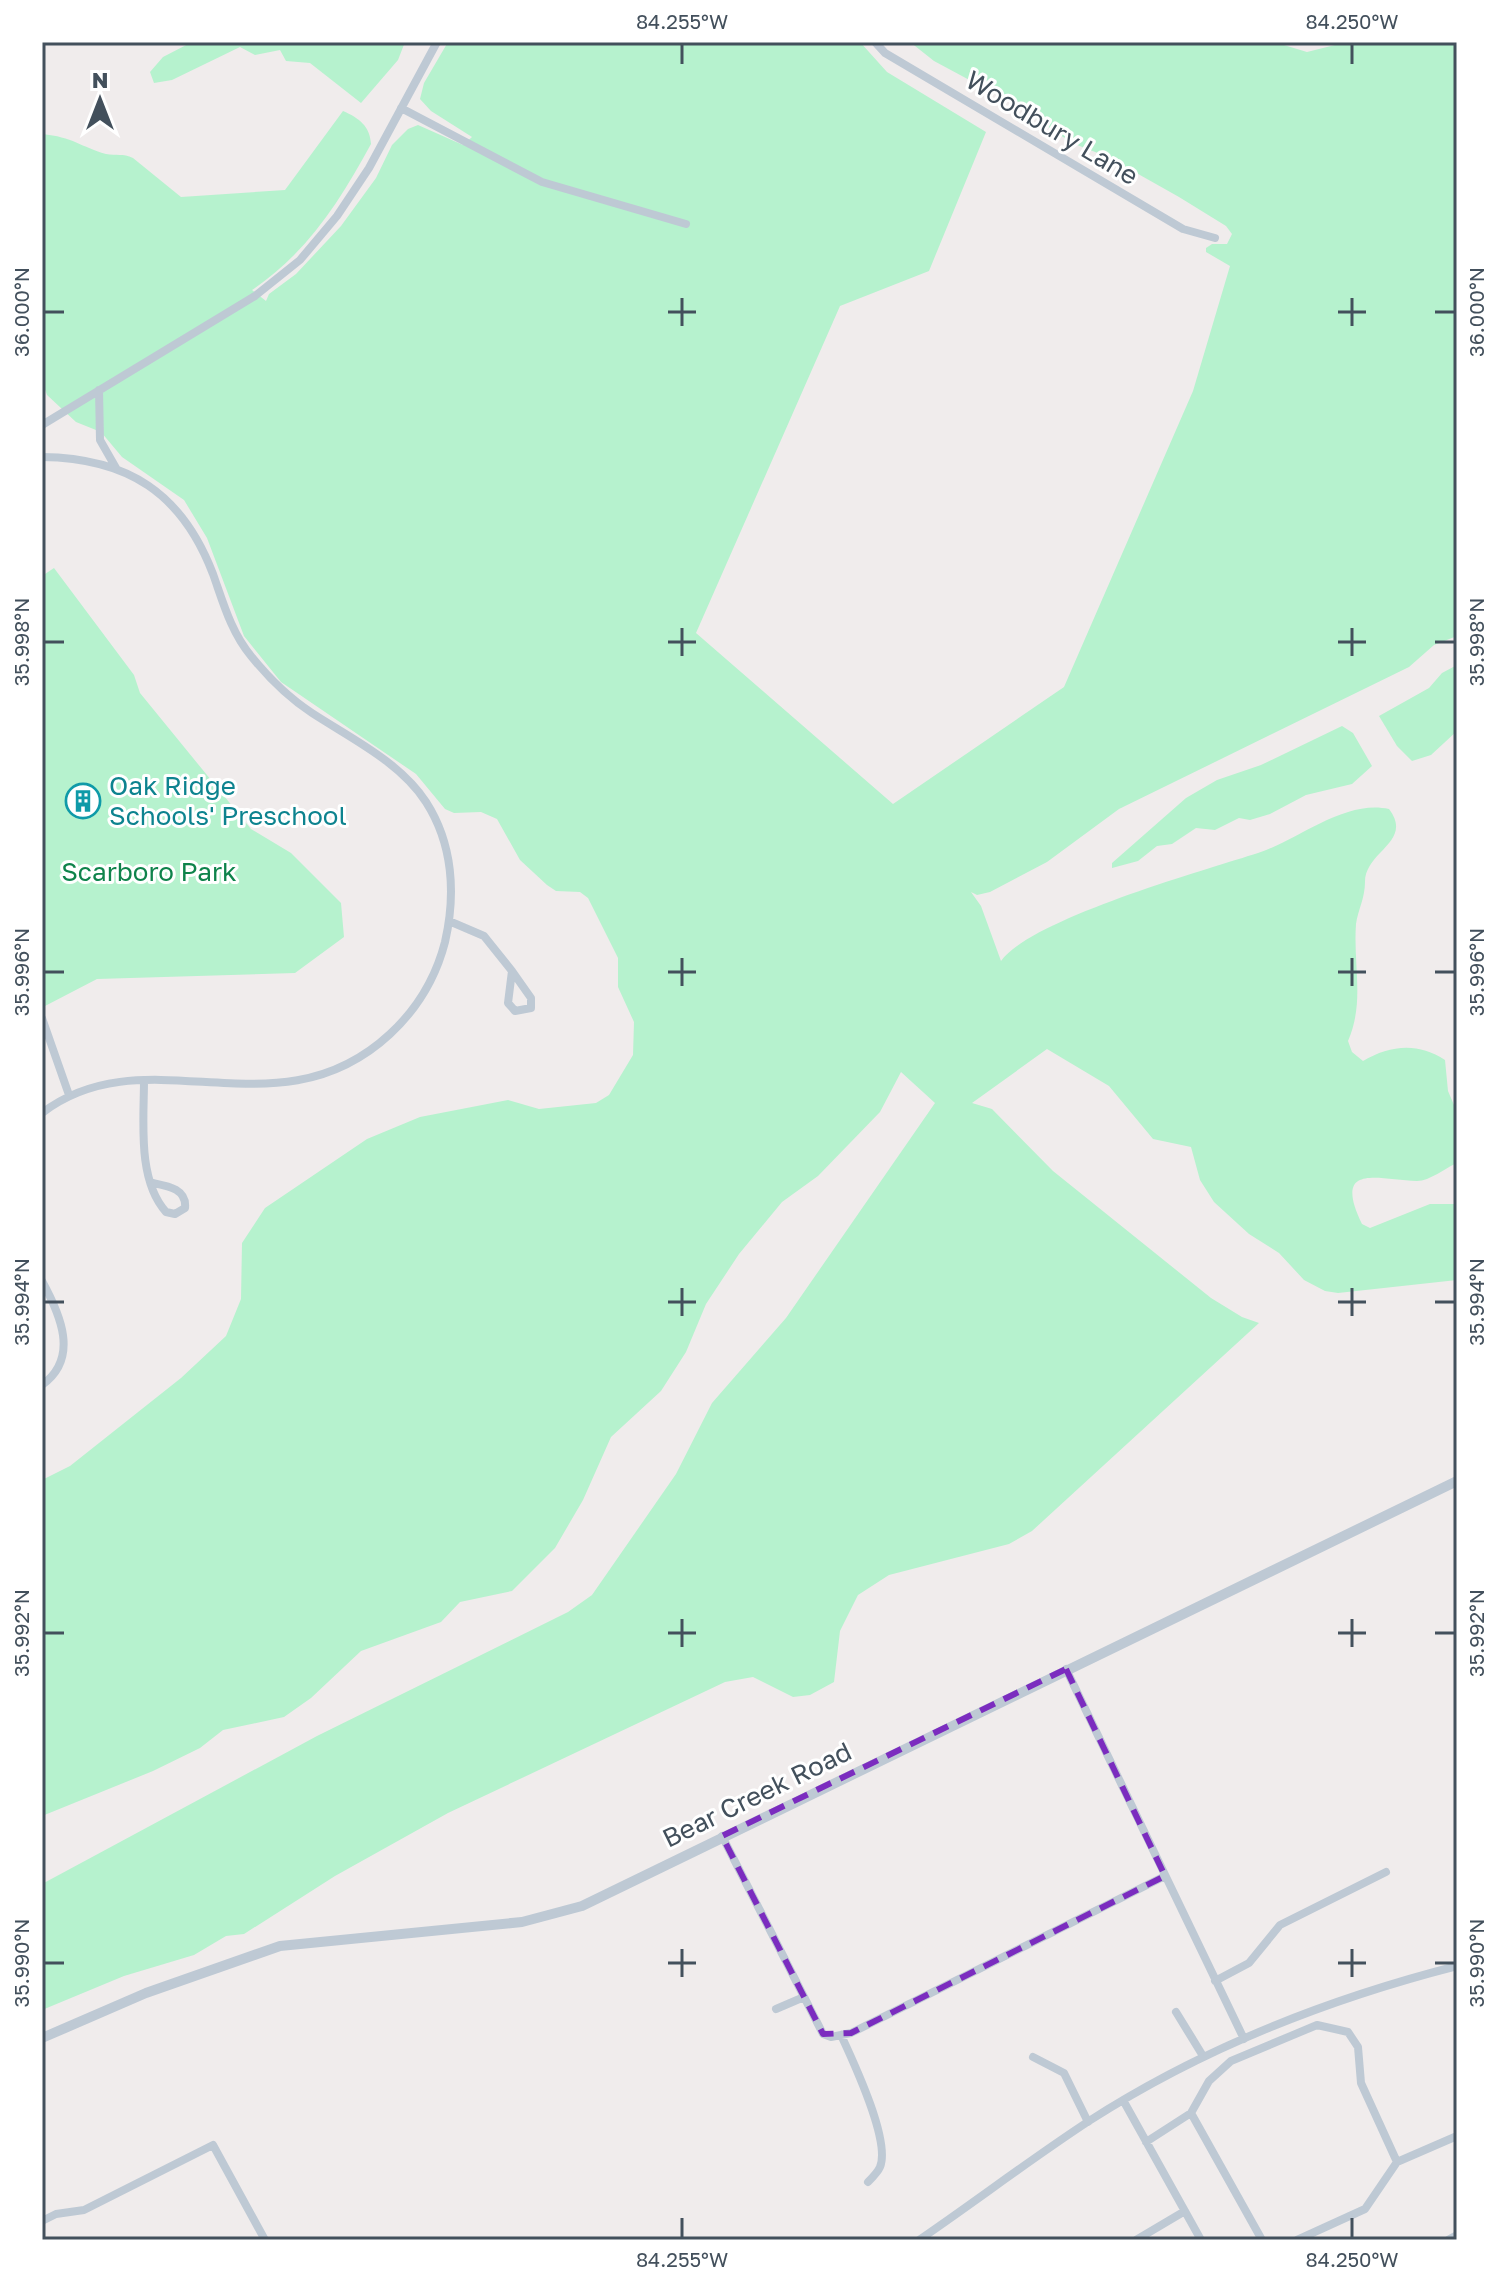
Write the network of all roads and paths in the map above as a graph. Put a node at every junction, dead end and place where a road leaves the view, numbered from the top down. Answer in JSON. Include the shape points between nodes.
{"nodes":[{"id":1,"x":437,"y":42,"type":"edge"},
{"id":2,"x":875,"y":42,"type":"edge"},
{"id":3,"x":401,"y":108,"type":"junction"},
{"id":4,"x":686,"y":224,"type":"dead end"},
{"id":5,"x":1215,"y":238,"type":"dead end"},
{"id":6,"x":99,"y":390,"type":"junction"},
{"id":7,"x":42,"y":425,"type":"edge"},
{"id":8,"x":42,"y":457,"type":"edge"},
{"id":9,"x":116,"y":468,"type":"junction"},
{"id":10,"x":449,"y":921,"type":"junction"},
{"id":11,"x":512,"y":971,"type":"junction"},
{"id":12,"x":42,"y":1018,"type":"edge"},
{"id":13,"x":144,"y":1080,"type":"junction"},
{"id":14,"x":69,"y":1095,"type":"junction"},
{"id":15,"x":42,"y":1113,"type":"edge"},
{"id":16,"x":153,"y":1183,"type":"junction"},
{"id":17,"x":42,"y":1281,"type":"edge"},
{"id":18,"x":42,"y":1385,"type":"edge"},
{"id":19,"x":1457,"y":1481,"type":"edge"},
{"id":20,"x":1066,"y":1669,"type":"junction"},
{"id":21,"x":722,"y":1836,"type":"junction"},
{"id":22,"x":1386,"y":1872,"type":"dead end"},
{"id":23,"x":1165,"y":1876,"type":"junction"},
{"id":24,"x":1457,"y":1966,"type":"edge"},
{"id":25,"x":1215,"y":1981,"type":"junction"},
{"id":26,"x":804,"y":1997,"type":"junction"},
{"id":27,"x":776,"y":2009,"type":"dead end"},
{"id":28,"x":1176,"y":2012,"type":"dead end"},
{"id":29,"x":841,"y":2035,"type":"junction"},
{"id":30,"x":42,"y":2038,"type":"edge"},
{"id":31,"x":1244,"y":2039,"type":"junction"},
{"id":32,"x":1203,"y":2056,"type":"junction"},
{"id":33,"x":1033,"y":2057,"type":"dead end"},
{"id":34,"x":1123,"y":2100,"type":"junction"},
{"id":35,"x":1191,"y":2113,"type":"junction"},
{"id":36,"x":1088,"y":2122,"type":"junction"},
{"id":37,"x":1457,"y":2136,"type":"edge"},
{"id":38,"x":1146,"y":2142,"type":"junction"},
{"id":39,"x":1397,"y":2162,"type":"junction"},
{"id":40,"x":868,"y":2182,"type":"dead end"},
{"id":41,"x":1185,"y":2211,"type":"junction"},
{"id":42,"x":42,"y":2221,"type":"edge"},
{"id":43,"x":1457,"y":2235,"type":"edge"},
{"id":44,"x":265,"y":2240,"type":"edge"},
{"id":45,"x":919,"y":2240,"type":"edge"},
{"id":46,"x":1136,"y":2240,"type":"edge"},
{"id":47,"x":1201,"y":2240,"type":"edge"},
{"id":48,"x":1262,"y":2240,"type":"edge"},
{"id":49,"x":1297,"y":2240,"type":"edge"},
{"id":50,"x":1448,"y":2240,"type":"edge"}],
"edges":[{"from":1,"to":3,"type":"street"},
{"from":2,"to":5,"type":"street","name":"Woodbury Lane","via":[[885,53],[1183,229]]},
{"from":3,"to":4,"type":"street","via":[[542,182]]},
{"from":3,"to":6,"type":"street","via":[[337,216],[300,260],[255,296]]},
{"from":6,"to":7,"type":"street"},
{"from":6,"to":9,"type":"street","via":[[100,440]]},
{"from":8,"to":9,"type":"street"},
{"from":9,"to":10,"type":"street","via":[[156,490],[186,520],[201,543],[237,633],[272,680],[391,766],[427,802],[447,850],[452,885]]},
{"from":10,"to":11,"type":"street","via":[[484,936]]},
{"from":10,"to":13,"type":"street","via":[[441,957],[411,1012],[380,1043],[345,1065],[314,1078],[273,1085]]},
{"from":11,"to":11,"type":"street","via":[[508,1003],[515,1011],[526,1012],[531,998]]},
{"from":12,"to":14,"type":"street"},
{"from":13,"to":14,"type":"street"},
{"from":13,"to":16,"type":"street","via":[[144,1150]]},
{"from":14,"to":15,"type":"street"},
{"from":16,"to":16,"type":"street","via":[[166,1212],[185,1208],[183,1194]]},
{"from":17,"to":18,"type":"street","via":[[58,1314],[64,1349],[60,1366]]},
{"from":19,"to":20,"type":"street","name":"Bear Creek Road"},
{"from":20,"to":21,"type":"street","name":"Bear Creek Road"},
{"from":20,"to":23,"type":"street"},
{"from":21,"to":26,"type":"street"},
{"from":21,"to":30,"type":"street","name":"Bear Creek Road","via":[[549,1918],[280,1946],[146,1993]]},
{"from":22,"to":25,"type":"street","via":[[1280,1925],[1249,1963]]},
{"from":23,"to":25,"type":"street"},
{"from":23,"to":29,"type":"street"},
{"from":24,"to":31,"type":"street","via":[[1342,2000]]},
{"from":25,"to":31,"type":"street"},
{"from":26,"to":27,"type":"street"},
{"from":26,"to":29,"type":"street","via":[[823,2034]]},
{"from":28,"to":32,"type":"street"},
{"from":29,"to":40,"type":"street","via":[[870,2101],[882,2156]]},
{"from":31,"to":32,"type":"street"},
{"from":32,"to":34,"type":"street"},
{"from":33,"to":36,"type":"street","via":[[1064,2073]]},
{"from":34,"to":36,"type":"street"},
{"from":34,"to":38,"type":"street"},
{"from":35,"to":38,"type":"street"},
{"from":35,"to":39,"type":"street","via":[[1209,2081],[1231,2061],[1317,2025],[1348,2032],[1358,2047],[1361,2083]]},
{"from":35,"to":48,"type":"street"},
{"from":36,"to":45,"type":"street"},
{"from":37,"to":39,"type":"street"},
{"from":38,"to":41,"type":"street"},
{"from":39,"to":49,"type":"street","via":[[1365,2209]]},
{"from":41,"to":46,"type":"street"},
{"from":41,"to":47,"type":"street"},
{"from":42,"to":44,"type":"street","via":[[84,2210],[213,2145]]},
{"from":43,"to":50,"type":"street"}]}
